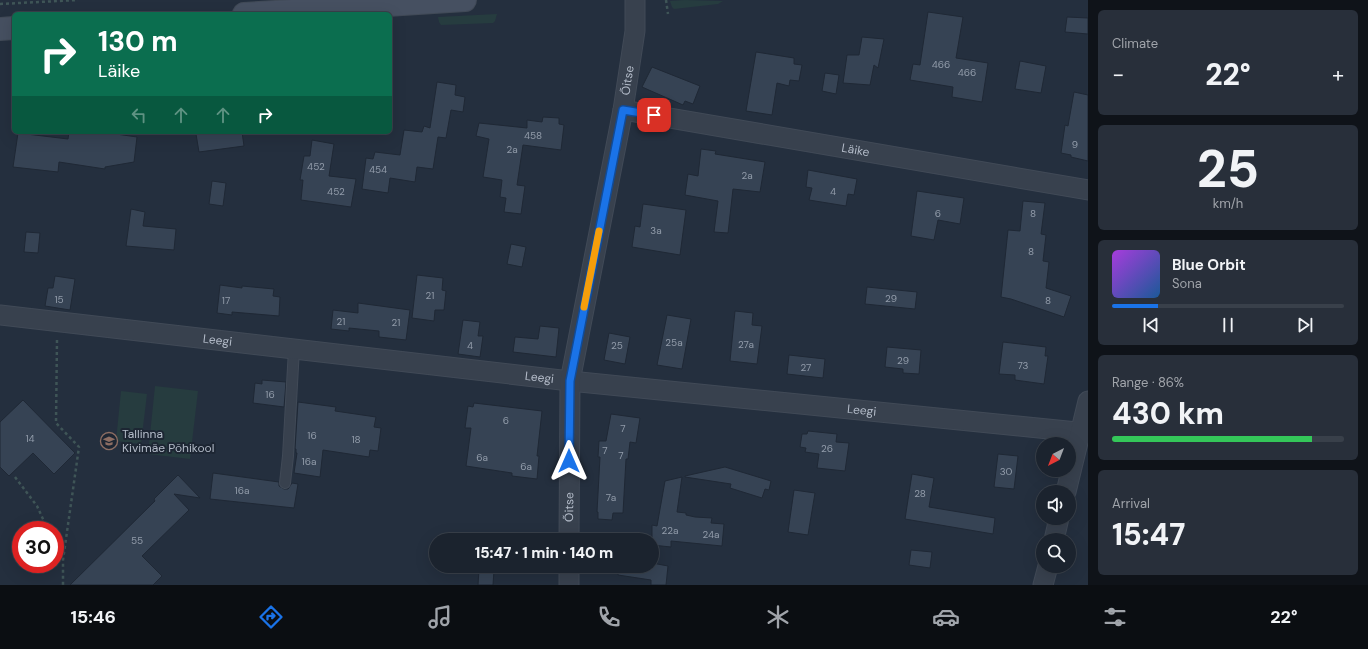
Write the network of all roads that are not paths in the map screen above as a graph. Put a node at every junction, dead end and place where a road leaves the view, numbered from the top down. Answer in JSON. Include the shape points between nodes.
{"nodes":[{"id":1,"x":465,"y":0,"type":"edge"},
{"id":2,"x":635,"y":0,"type":"edge"},
{"id":3,"x":276,"y":12,"type":"edge"},
{"id":4,"x":12,"y":28,"type":"edge"},
{"id":5,"x":0,"y":29,"type":"edge"},
{"id":6,"x":623,"y":110,"type":"junction"},
{"id":7,"x":1088,"y":190,"type":"edge"},
{"id":8,"x":0,"y":315,"type":"edge"},
{"id":9,"x":294,"y":349,"type":"junction"},
{"id":10,"x":570,"y":381,"type":"junction"},
{"id":11,"x":1088,"y":401,"type":"edge"},
{"id":12,"x":1084,"y":433,"type":"edge"},
{"id":13,"x":286,"y":484,"type":"dead end"},
{"id":14,"x":1068,"y":485,"type":"edge"},
{"id":15,"x":569,"y":533,"type":"edge"},
{"id":16,"x":569,"y":573,"type":"edge"},
{"id":17,"x":1046,"y":573,"type":"edge"},
{"id":18,"x":568,"y":585,"type":"edge"},
{"id":19,"x":1043,"y":585,"type":"edge"}],
"edges":[{"from":1,"to":3,"type":"main road"},
{"from":2,"to":6,"type":"street","name":"Õitse","via":[[635,31]]},
{"from":4,"to":5,"type":"main road"},
{"from":6,"to":7,"type":"street","name":"Läike"},
{"from":6,"to":10,"type":"street","name":"Õitse"},
{"from":8,"to":9,"type":"street","name":"Leegi"},
{"from":9,"to":10,"type":"street","name":"Leegi"},
{"from":9,"to":13,"type":"lane"},
{"from":10,"to":12,"type":"street","name":"Leegi"},
{"from":10,"to":15,"type":"street","name":"Õitse"},
{"from":11,"to":12,"type":"street"},
{"from":12,"to":14,"type":"street"},
{"from":16,"to":18,"type":"street"},
{"from":17,"to":19,"type":"street"}]}
